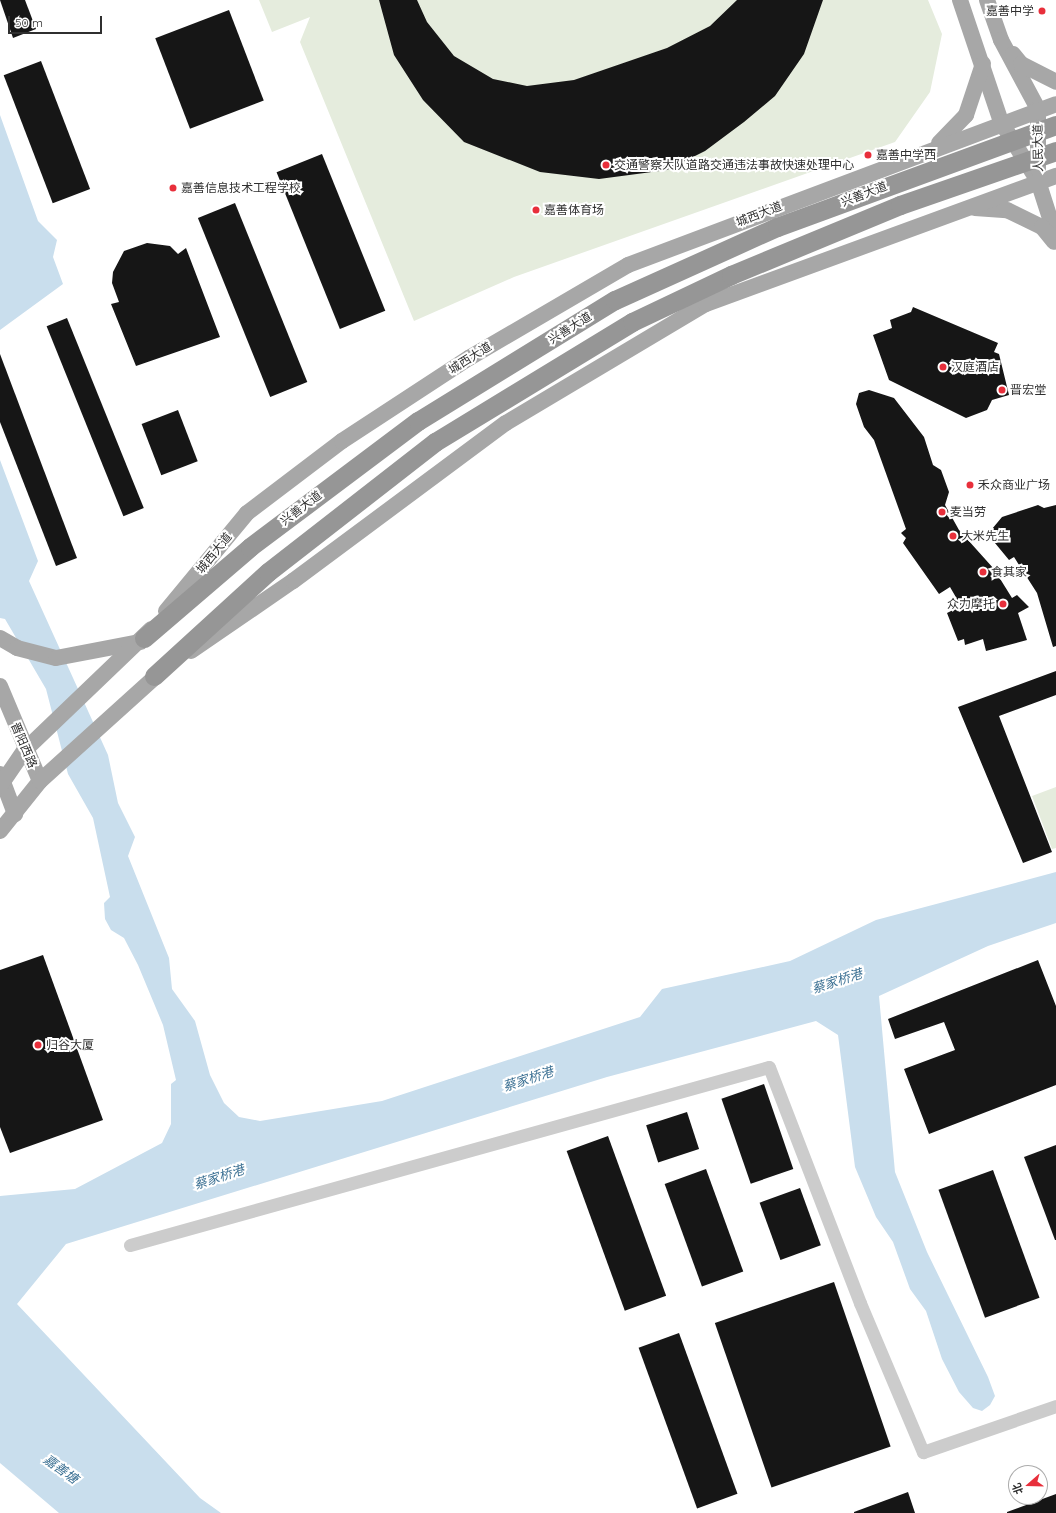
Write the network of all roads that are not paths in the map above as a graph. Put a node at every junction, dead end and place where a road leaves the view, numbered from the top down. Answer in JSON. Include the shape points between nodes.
{"nodes":[{"id":1,"x":960,"y":0,"type":"edge"},
{"id":2,"x":987,"y":0,"type":"edge"},
{"id":3,"x":1001,"y":40,"type":"junction"},
{"id":4,"x":983,"y":63,"type":"junction"},
{"id":5,"x":1056,"y":82,"type":"edge"},
{"id":6,"x":1056,"y":104,"type":"edge"},
{"id":7,"x":1038,"y":109,"type":"junction"},
{"id":8,"x":1001,"y":122,"type":"junction"},
{"id":9,"x":1056,"y":125,"type":"edge"},
{"id":10,"x":1056,"y":151,"type":"edge"},
{"id":11,"x":925,"y":152,"type":"junction"},
{"id":12,"x":1056,"y":176,"type":"edge"},
{"id":13,"x":1038,"y":181,"type":"junction"},
{"id":14,"x":962,"y":209,"type":"junction"},
{"id":15,"x":1056,"y":237,"type":"edge"},
{"id":16,"x":1056,"y":244,"type":"edge"},
{"id":17,"x":0,"y":638,"type":"edge"},
{"id":18,"x":143,"y":640,"type":"junction"},
{"id":19,"x":154,"y":676,"type":"junction"},
{"id":20,"x":0,"y":686,"type":"edge"},
{"id":21,"x":24,"y":751,"type":"junction"},
{"id":22,"x":1,"y":780,"type":"edge"},
{"id":23,"x":40,"y":781,"type":"junction"},
{"id":24,"x":15,"y":814,"type":"junction"},
{"id":25,"x":0,"y":831,"type":"edge"},
{"id":26,"x":130,"y":1244,"type":"dead end"},
{"id":27,"x":1056,"y":1406,"type":"edge"}],
"edges":[{"from":1,"to":4,"type":"main road","name":"人民大道"},
{"from":2,"to":3,"type":"main road","name":"人民大道"},
{"from":3,"to":5,"type":"main road","via":[[1022,64]]},
{"from":3,"to":7,"type":"main road","name":"人民大道"},
{"from":4,"to":8,"type":"main road","name":"人民大道"},
{"from":4,"to":11,"type":"main road","via":[[966,114],[948,136]]},
{"from":6,"to":7,"type":"main road","name":"城西大道"},
{"from":7,"to":8,"type":"main road","name":"城西大道"},
{"from":7,"to":13,"type":"main road","name":"人民大道"},
{"from":8,"to":11,"type":"main road","name":"城西大道"},
{"from":8,"to":13,"type":"main road","name":"人民大道"},
{"from":9,"to":18,"type":"highway","name":"兴善大道","bridge":true,"via":[[777,227],[615,300],[418,421],[250,547]]},
{"from":10,"to":19,"type":"highway","name":"兴善大道","bridge":true,"via":[[900,205],[731,276],[632,322],[435,442],[268,572]]},
{"from":11,"to":18,"type":"main road","name":"城西大道","via":[[628,265],[469,358],[342,441],[247,513]]},
{"from":12,"to":13,"type":"main road"},
{"from":13,"to":14,"type":"main road"},
{"from":13,"to":15,"type":"main road"},
{"from":14,"to":16,"type":"main road","via":[[990,206],[1007,210],[1042,227]]},
{"from":14,"to":19,"type":"main road","via":[[706,304],[506,423],[293,581]]},
{"from":17,"to":18,"type":"main road","via":[[17,648],[56,658],[79,656]]},
{"from":18,"to":21,"type":"main road","name":"城西大道"},
{"from":19,"to":23,"type":"main road"},
{"from":20,"to":21,"type":"main road","name":"晋阳西路"},
{"from":21,"to":22,"type":"main road","name":"城西大道"},
{"from":21,"to":23,"type":"main road","name":"晋阳西路"},
{"from":22,"to":24,"type":"main road"},
{"from":23,"to":24,"type":"main road"},
{"from":24,"to":25,"type":"main road"},
{"from":26,"to":27,"type":"lane","via":[[769,1067],[860,1303],[923,1452]]}]}
